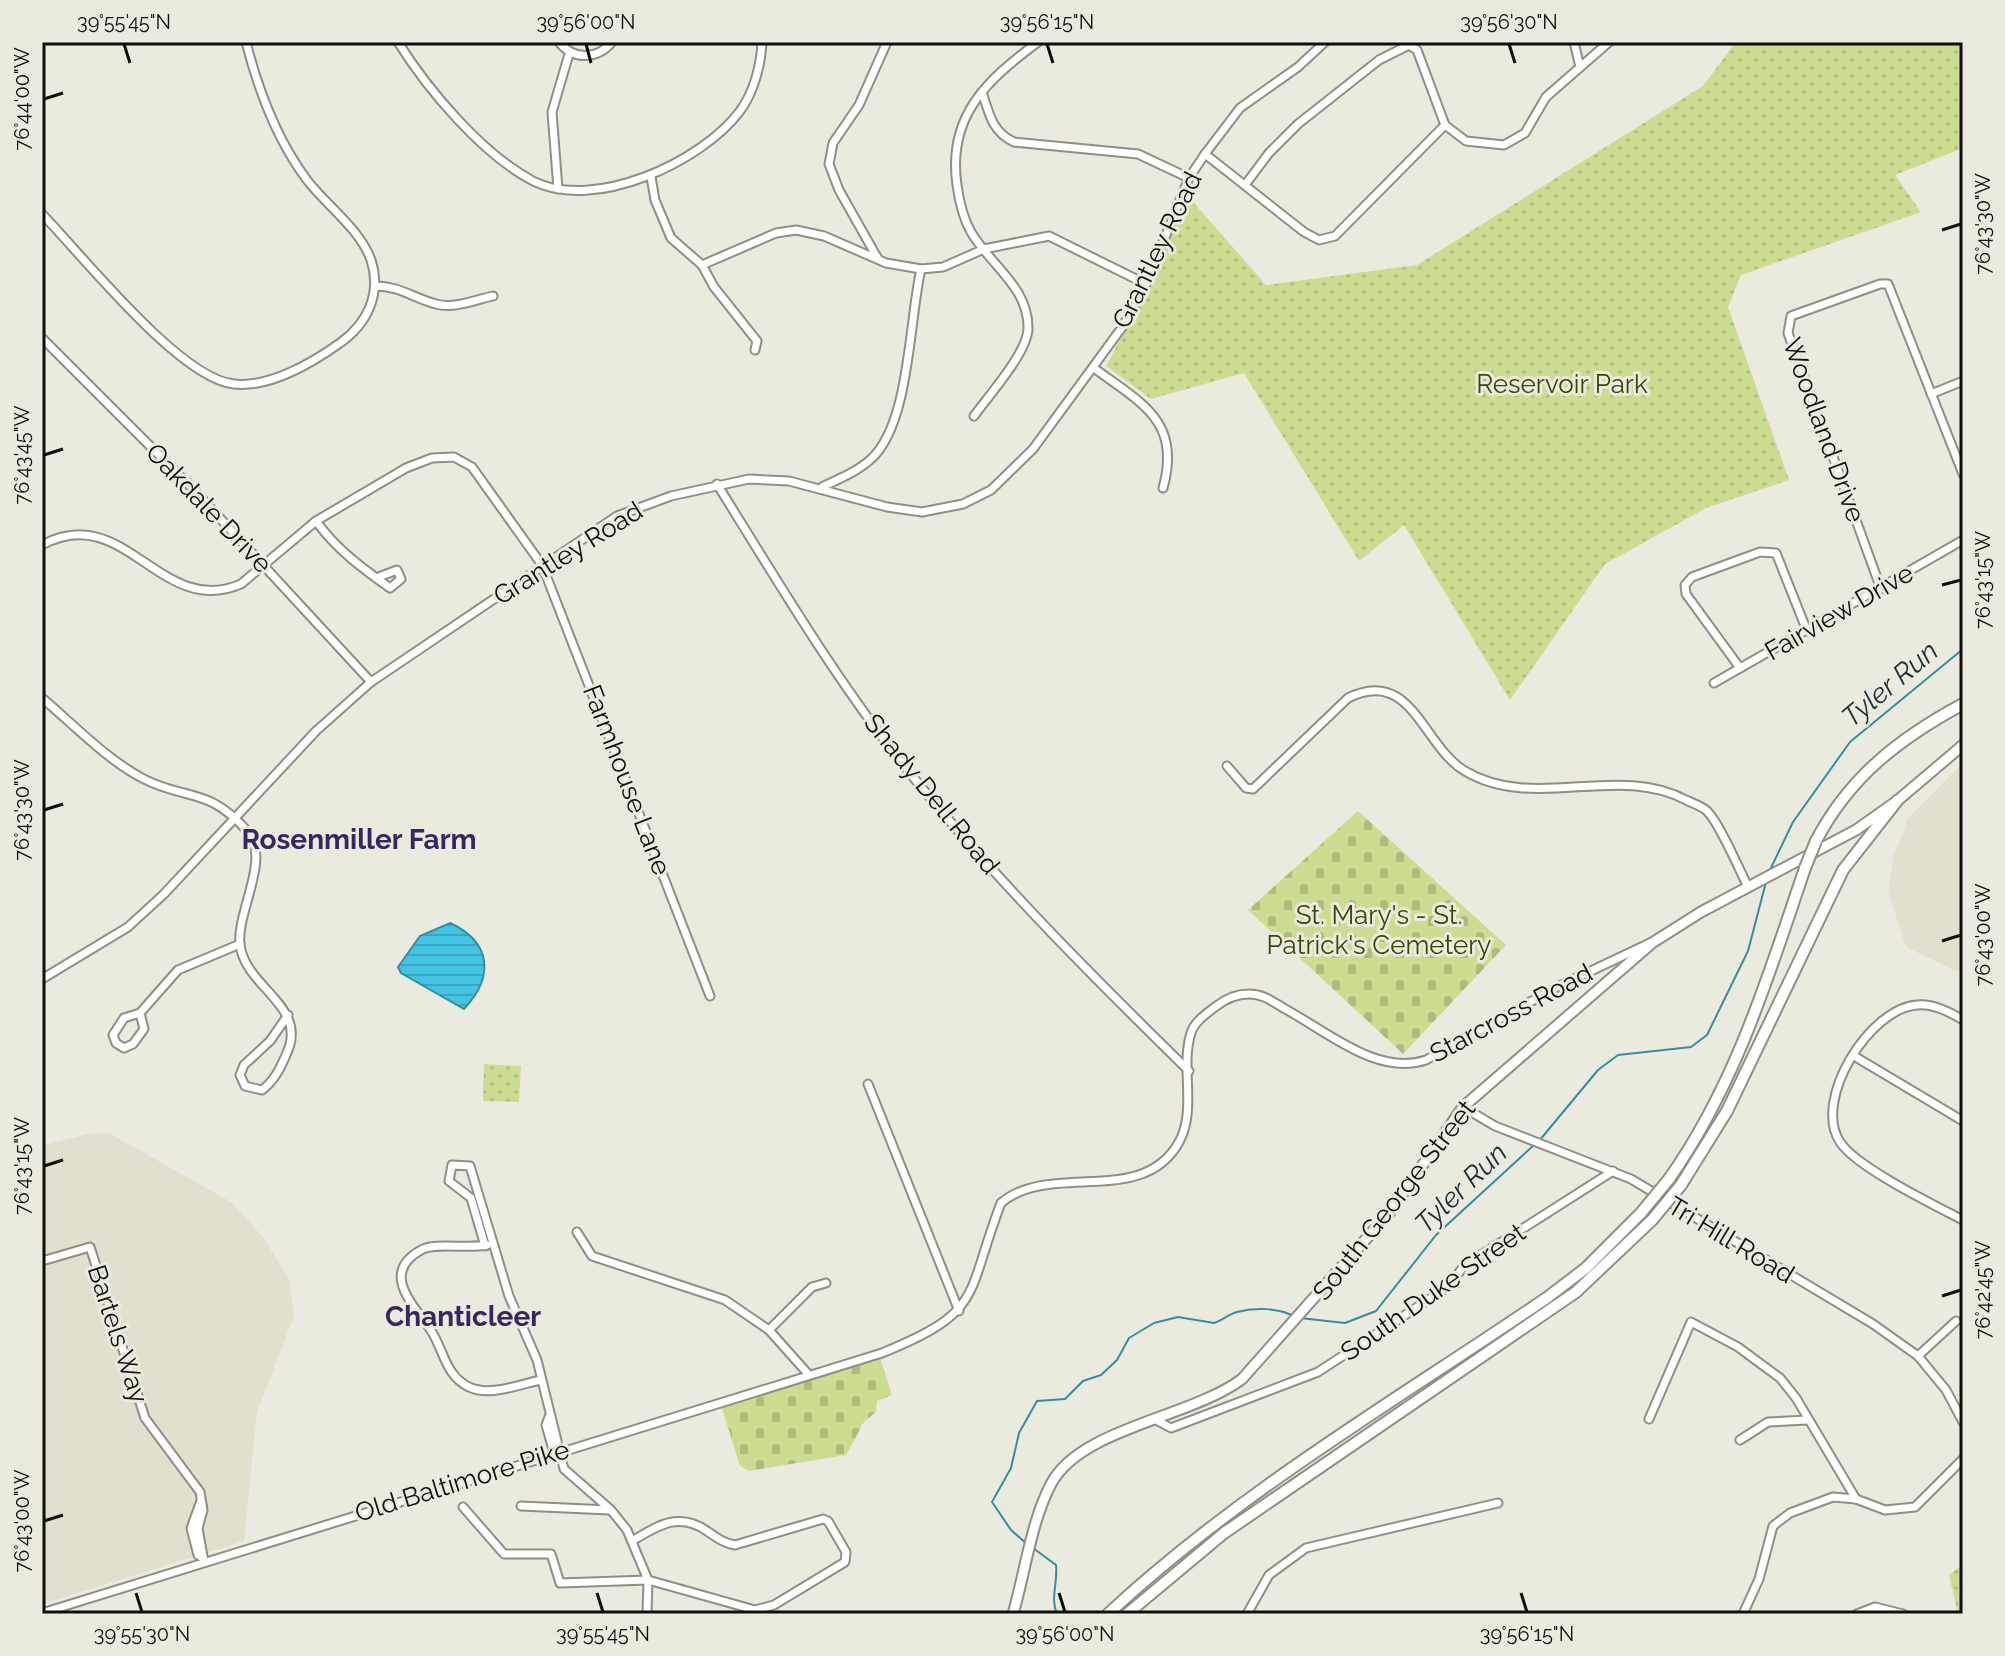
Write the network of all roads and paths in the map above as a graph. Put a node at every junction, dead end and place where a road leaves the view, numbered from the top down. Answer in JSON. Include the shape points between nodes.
{"nodes":[{"id":1,"x":246,"y":42,"type":"edge"},
{"id":2,"x":398,"y":42,"type":"edge"},
{"id":3,"x":559,"y":42,"type":"edge"},
{"id":4,"x":612,"y":42,"type":"edge"},
{"id":5,"x":762,"y":42,"type":"edge"},
{"id":6,"x":887,"y":42,"type":"edge"},
{"id":7,"x":1038,"y":42,"type":"edge"},
{"id":8,"x":1325,"y":42,"type":"edge"},
{"id":9,"x":1574,"y":42,"type":"edge"},
{"id":10,"x":1609,"y":42,"type":"edge"},
{"id":11,"x":569,"y":54,"type":"junction"},
{"id":12,"x":1580,"y":67,"type":"junction"},
{"id":13,"x":982,"y":92,"type":"junction"},
{"id":14,"x":1445,"y":125,"type":"junction"},
{"id":15,"x":1205,"y":154,"type":"junction"},
{"id":16,"x":651,"y":177,"type":"junction"},
{"id":17,"x":1189,"y":178,"type":"junction"},
{"id":18,"x":1245,"y":185,"type":"junction"},
{"id":19,"x":558,"y":189,"type":"junction"},
{"id":20,"x":42,"y":214,"type":"edge"},
{"id":21,"x":984,"y":249,"type":"junction"},
{"id":22,"x":879,"y":260,"type":"junction"},
{"id":23,"x":702,"y":265,"type":"junction"},
{"id":24,"x":921,"y":269,"type":"junction"},
{"id":25,"x":1146,"y":284,"type":"junction"},
{"id":26,"x":375,"y":286,"type":"junction"},
{"id":27,"x":493,"y":296,"type":"dead end"},
{"id":28,"x":42,"y":338,"type":"edge"},
{"id":29,"x":755,"y":350,"type":"dead end"},
{"id":30,"x":1094,"y":368,"type":"junction"},
{"id":31,"x":1963,"y":381,"type":"edge"},
{"id":32,"x":1931,"y":394,"type":"junction"},
{"id":33,"x":974,"y":416,"type":"dead end"},
{"id":34,"x":1963,"y":474,"type":"edge"},
{"id":35,"x":717,"y":484,"type":"junction"},
{"id":36,"x":822,"y":487,"type":"junction"},
{"id":37,"x":1163,"y":488,"type":"dead end"},
{"id":38,"x":316,"y":521,"type":"junction"},
{"id":39,"x":1963,"y":540,"type":"edge"},
{"id":40,"x":42,"y":545,"type":"edge"},
{"id":41,"x":263,"y":565,"type":"junction"},
{"id":42,"x":542,"y":565,"type":"junction"},
{"id":43,"x":376,"y":578,"type":"dead end"},
{"id":44,"x":1881,"y":589,"type":"junction"},
{"id":45,"x":1807,"y":631,"type":"junction"},
{"id":46,"x":1740,"y":668,"type":"junction"},
{"id":47,"x":371,"y":682,"type":"junction"},
{"id":48,"x":1714,"y":683,"type":"dead end"},
{"id":49,"x":42,"y":698,"type":"edge"},
{"id":50,"x":1963,"y":704,"type":"edge"},
{"id":51,"x":1963,"y":745,"type":"edge"},
{"id":52,"x":1227,"y":766,"type":"dead end"},
{"id":53,"x":1897,"y":801,"type":"junction"},
{"id":54,"x":234,"y":818,"type":"junction"},
{"id":55,"x":1748,"y":887,"type":"junction"},
{"id":56,"x":1652,"y":943,"type":"junction"},
{"id":57,"x":240,"y":944,"type":"junction"},
{"id":58,"x":42,"y":979,"type":"edge"},
{"id":59,"x":710,"y":996,"type":"dead end"},
{"id":60,"x":1963,"y":1007,"type":"edge"},
{"id":61,"x":140,"y":1013,"type":"junction"},
{"id":62,"x":288,"y":1015,"type":"junction"},
{"id":63,"x":1960,"y":1018,"type":"edge"},
{"id":64,"x":1854,"y":1056,"type":"junction"},
{"id":65,"x":1189,"y":1071,"type":"junction"},
{"id":66,"x":868,"y":1084,"type":"dead end"},
{"id":67,"x":1463,"y":1107,"type":"junction"},
{"id":68,"x":1963,"y":1121,"type":"edge"},
{"id":69,"x":1613,"y":1171,"type":"junction"},
{"id":70,"x":1963,"y":1220,"type":"edge"},
{"id":71,"x":577,"y":1232,"type":"dead end"},
{"id":72,"x":489,"y":1245,"type":"junction"},
{"id":73,"x":42,"y":1261,"type":"edge"},
{"id":74,"x":826,"y":1283,"type":"dead end"},
{"id":75,"x":959,"y":1311,"type":"junction"},
{"id":76,"x":1956,"y":1321,"type":"dead end"},
{"id":77,"x":769,"y":1330,"type":"junction"},
{"id":78,"x":882,"y":1353,"type":"joint"},
{"id":79,"x":1918,"y":1356,"type":"junction"},
{"id":80,"x":809,"y":1375,"type":"junction"},
{"id":81,"x":541,"y":1380,"type":"junction"},
{"id":82,"x":1649,"y":1419,"type":"dead end"},
{"id":83,"x":1156,"y":1420,"type":"junction"},
{"id":84,"x":1807,"y":1420,"type":"junction"},
{"id":85,"x":1963,"y":1422,"type":"edge"},
{"id":86,"x":1740,"y":1440,"type":"dead end"},
{"id":87,"x":557,"y":1452,"type":"junction"},
{"id":88,"x":1963,"y":1459,"type":"edge"},
{"id":89,"x":1856,"y":1499,"type":"junction"},
{"id":90,"x":1498,"y":1503,"type":"dead end"},
{"id":91,"x":521,"y":1506,"type":"dead end"},
{"id":92,"x":463,"y":1507,"type":"dead end"},
{"id":93,"x":611,"y":1510,"type":"junction"},
{"id":94,"x":632,"y":1541,"type":"junction"},
{"id":95,"x":204,"y":1560,"type":"junction"},
{"id":96,"x":648,"y":1580,"type":"junction"},
{"id":97,"x":42,"y":1613,"type":"edge"},
{"id":98,"x":647,"y":1614,"type":"edge"},
{"id":99,"x":1013,"y":1614,"type":"edge"},
{"id":100,"x":1108,"y":1614,"type":"edge"},
{"id":101,"x":1127,"y":1614,"type":"edge"},
{"id":102,"x":1247,"y":1614,"type":"edge"},
{"id":103,"x":1743,"y":1614,"type":"edge"},
{"id":104,"x":1857,"y":1614,"type":"edge"},
{"id":105,"x":1903,"y":1614,"type":"edge"}],
"edges":[{"from":1,"to":26,"type":"street","via":[[270,115],[306,179],[371,259]]},
{"from":2,"to":19,"type":"street","via":[[462,124],[533,180]]},
{"from":3,"to":11,"type":"street"},
{"from":4,"to":11,"type":"street","via":[[598,54]]},
{"from":5,"to":16,"type":"street","via":[[752,89],[740,112],[686,157]]},
{"from":6,"to":22,"type":"street","via":[[859,105],[833,143],[829,164]]},
{"from":7,"to":13,"type":"street","via":[[998,71]]},
{"from":8,"to":15,"type":"street","name":"Grantley Road","via":[[1240,108]]},
{"from":9,"to":12,"type":"street"},
{"from":10,"to":12,"type":"street"},
{"from":11,"to":19,"type":"street","via":[[552,112]]},
{"from":12,"to":14,"type":"street","via":[[1546,97],[1525,133],[1504,145],[1466,141]]},
{"from":13,"to":17,"type":"street","via":[[992,124],[1014,142],[1138,154]]},
{"from":13,"to":21,"type":"street","via":[[959,128],[954,163],[966,220]]},
{"from":14,"to":18,"type":"street","via":[[1335,236],[1319,240],[1304,232]]},
{"from":14,"to":18,"type":"street","via":[[1417,50],[1409,45],[1379,60],[1298,124]]},
{"from":15,"to":17,"type":"street","name":"Grantley Road"},
{"from":15,"to":18,"type":"street"},
{"from":16,"to":19,"type":"street","via":[[583,192]]},
{"from":16,"to":23,"type":"street","via":[[671,238]]},
{"from":17,"to":25,"type":"street","name":"Grantley Road"},
{"from":20,"to":26,"type":"street","via":[[180,358],[207,376],[233,384],[260,383],[331,350],[370,312]]},
{"from":21,"to":24,"type":"street","via":[[943,267]]},
{"from":21,"to":25,"type":"street","via":[[1049,236]]},
{"from":21,"to":33,"type":"street","via":[[1026,303],[1028,332],[1020,353]]},
{"from":22,"to":23,"type":"street","via":[[796,230],[776,233]]},
{"from":22,"to":24,"type":"street"},
{"from":23,"to":29,"type":"street","via":[[757,341]]},
{"from":24,"to":36,"type":"street","via":[[900,408],[873,458]]},
{"from":25,"to":30,"type":"street","name":"Grantley Road"},
{"from":26,"to":27,"type":"street","via":[[393,286],[436,304]]},
{"from":28,"to":41,"type":"street","name":"Oakdale Drive"},
{"from":30,"to":36,"type":"street","name":"Grantley Road","via":[[1021,465],[971,501],[933,511],[906,510]]},
{"from":30,"to":37,"type":"street","via":[[1160,421],[1168,442]]},
{"from":31,"to":32,"type":"street"},
{"from":32,"to":34,"type":"street"},
{"from":32,"to":44,"type":"street","name":"Woodland Drive","via":[[1888,284],[1791,316],[1787,323]]},
{"from":35,"to":36,"type":"street","name":"Grantley Road","via":[[771,479]]},
{"from":35,"to":42,"type":"street","name":"Grantley Road","via":[[632,509]]},
{"from":35,"to":65,"type":"street","name":"Shady Dell Road","via":[[815,644],[901,762],[979,854]]},
{"from":38,"to":41,"type":"street","name":"Farmhouse Lane"},
{"from":38,"to":42,"type":"street","name":"Farmhouse Lane","via":[[406,468],[454,457],[472,467]]},
{"from":38,"to":43,"type":"street","via":[[332,543]]},
{"from":39,"to":44,"type":"street","name":"Fairview Drive"},
{"from":40,"to":41,"type":"street","name":"Farmhouse Lane","via":[[64,537],[102,538],[196,591],[227,590]]},
{"from":41,"to":47,"type":"street","name":"Oakdale Drive"},
{"from":42,"to":47,"type":"street","name":"Grantley Road"},
{"from":42,"to":59,"type":"street","name":"Farmhouse Lane"},
{"from":44,"to":45,"type":"street","name":"Fairview Drive"},
{"from":45,"to":46,"type":"street","name":"Fairview Drive"},
{"from":45,"to":46,"type":"street","via":[[1776,553],[1760,552],[1692,577],[1686,594]]},
{"from":46,"to":48,"type":"street","name":"Fairview Drive"},
{"from":47,"to":54,"type":"street","name":"Grantley Road"},
{"from":49,"to":54,"type":"street","via":[[143,779],[207,798]]},
{"from":50,"to":100,"type":"highway","bridge":true,"via":[[1912,733],[1871,765],[1835,808],[1805,868],[1735,1067],[1703,1128],[1641,1213],[1595,1260],[1548,1297],[1236,1510]]},
{"from":51,"to":53,"type":"main road","name":"South George Street"},
{"from":52,"to":55,"type":"street","via":[[1253,789],[1348,698],[1378,690],[1415,712],[1464,771],[1483,778],[1516,787],[1642,784],[1668,790],[1707,811]]},
{"from":53,"to":55,"type":"main road","name":"South George Street","via":[[1838,841]]},
{"from":53,"to":101,"type":"highway","bridge":true,"via":[[1838,877],[1727,1111],[1681,1185],[1652,1220],[1576,1292],[1224,1533]]},
{"from":54,"to":57,"type":"street","via":[[251,836],[256,854]]},
{"from":54,"to":58,"type":"street","name":"Grantley Road","via":[[128,927]]},
{"from":55,"to":56,"type":"main road","name":"South George Street"},
{"from":56,"to":65,"type":"street","name":"Starcross Road","via":[[1408,1065],[1378,1061],[1264,996],[1239,995],[1200,1019],[1191,1033]]},
{"from":56,"to":67,"type":"main road","name":"South George Street"},
{"from":57,"to":61,"type":"street","via":[[178,970]]},
{"from":57,"to":62,"type":"street","via":[[250,967]]},
{"from":60,"to":63,"type":"street"},
{"from":61,"to":61,"type":"street","via":[[117,1026],[113,1035],[124,1048],[144,1029]]},
{"from":62,"to":62,"type":"street","via":[[292,1036],[281,1068],[262,1090],[245,1086],[240,1075],[244,1065]]},
{"from":63,"to":64,"type":"street","via":[[1917,1005],[1880,1019]]},
{"from":64,"to":68,"type":"street"},
{"from":64,"to":70,"type":"street","via":[[1833,1110],[1842,1146]]},
{"from":65,"to":75,"type":"street","name":"Starcross Road","via":[[1179,1144],[1146,1173],[1042,1186],[1001,1203],[975,1283]]},
{"from":66,"to":75,"type":"street"},
{"from":67,"to":69,"type":"street","name":"Tri Hill Road","via":[[1532,1141]]},
{"from":67,"to":83,"type":"main road","name":"South George Street","via":[[1390,1212],[1254,1368],[1231,1387]]},
{"from":69,"to":79,"type":"street","name":"Tri Hill Road","via":[[1873,1324]]},
{"from":69,"to":83,"type":"street","name":"South Duke Street","via":[[1464,1266],[1450,1286],[1318,1372],[1171,1428]]},
{"from":71,"to":77,"type":"street","via":[[592,1256],[725,1300]]},
{"from":72,"to":72,"type":"street","via":[[470,1166],[452,1165],[449,1181],[471,1198]]},
{"from":72,"to":81,"type":"street"},
{"from":72,"to":81,"type":"street","via":[[436,1245],[418,1251],[402,1273],[403,1294],[432,1333],[450,1372],[471,1389],[489,1391]]},
{"from":73,"to":95,"type":"street","name":"Bartels Way","via":[[90,1247],[145,1418],[195,1482],[201,1501],[191,1528]]},
{"from":74,"to":77,"type":"street","via":[[812,1287]]},
{"from":75,"to":78,"type":"street","name":"Starcross Road","via":[[932,1333]]},
{"from":76,"to":79,"type":"street"},
{"from":77,"to":80,"type":"street"},
{"from":78,"to":80,"type":"street","name":"Old Baltimore Pike"},
{"from":79,"to":85,"type":"street","name":"Tri Hill Road"},
{"from":80,"to":87,"type":"street","name":"Old Baltimore Pike"},
{"from":81,"to":87,"type":"street"},
{"from":82,"to":84,"type":"street","via":[[1691,1322],[1780,1378]]},
{"from":83,"to":99,"type":"main road","name":"South George Street","via":[[1093,1444],[1068,1461],[1051,1482]]},
{"from":84,"to":86,"type":"street","via":[[1768,1422]]},
{"from":84,"to":89,"type":"street"},
{"from":87,"to":93,"type":"street","via":[[569,1476]]},
{"from":87,"to":95,"type":"street","name":"Old Baltimore Pike"},
{"from":88,"to":89,"type":"street","via":[[1915,1507],[1885,1510]]},
{"from":89,"to":103,"type":"street","via":[[1819,1500],[1773,1526]]},
{"from":90,"to":102,"type":"street","via":[[1306,1548],[1269,1575]]},
{"from":91,"to":93,"type":"street"},
{"from":92,"to":96,"type":"street","via":[[504,1554],[551,1554],[560,1583]]},
{"from":93,"to":94,"type":"street"},
{"from":94,"to":96,"type":"street"},
{"from":94,"to":96,"type":"street","via":[[662,1524],[685,1520],[735,1545],[823,1519],[846,1552],[845,1562],[762,1609],[747,1610]]},
{"from":95,"to":97,"type":"street","name":"Old Baltimore Pike"},
{"from":96,"to":98,"type":"street"},
{"from":104,"to":105,"type":"street","via":[[1875,1607]]}]}
